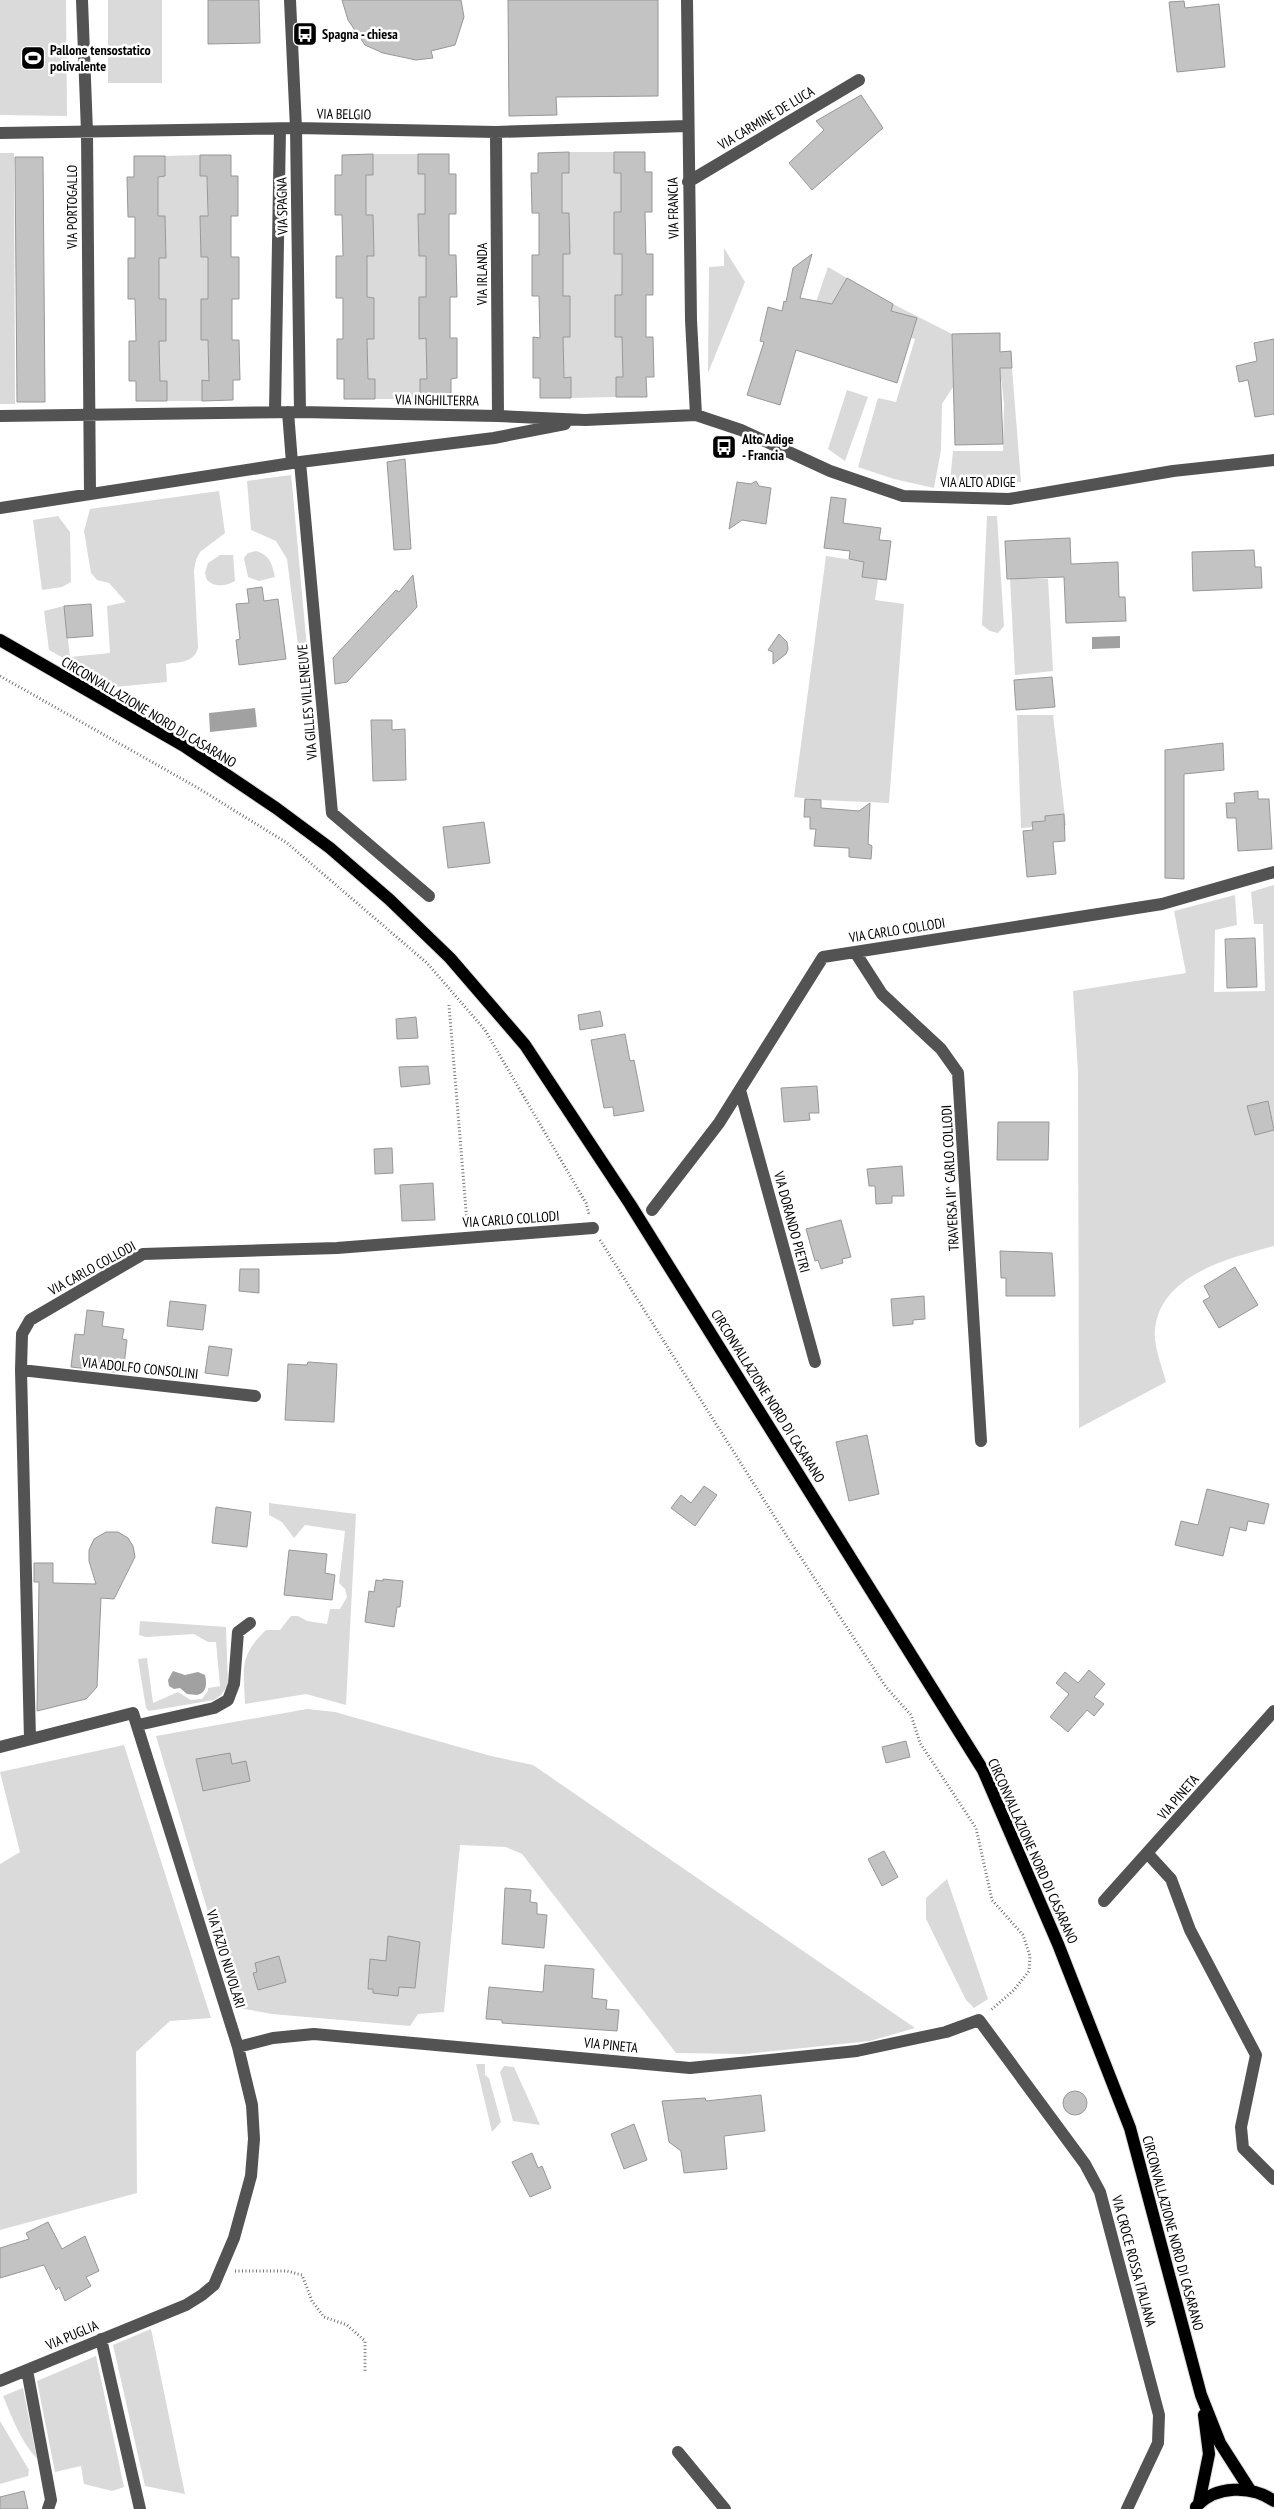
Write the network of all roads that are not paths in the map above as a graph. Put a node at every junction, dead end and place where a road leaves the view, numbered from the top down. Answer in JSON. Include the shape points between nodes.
{"nodes":[{"id":1,"x":82,"y":0,"type":"edge"},
{"id":2,"x":290,"y":0,"type":"edge"},
{"id":3,"x":687,"y":0,"type":"edge"},
{"id":4,"x":859,"y":80,"type":"dead end"},
{"id":5,"x":687,"y":126,"type":"junction"},
{"id":6,"x":296,"y":128,"type":"junction"},
{"id":7,"x":280,"y":129,"type":"junction"},
{"id":8,"x":87,"y":132,"type":"junction"},
{"id":9,"x":496,"y":132,"type":"junction"},
{"id":10,"x":0,"y":133,"type":"edge"},
{"id":11,"x":688,"y":182,"type":"junction"},
{"id":12,"x":288,"y":412,"type":"junction"},
{"id":13,"x":89,"y":415,"type":"junction"},
{"id":14,"x":696,"y":415,"type":"junction"},
{"id":15,"x":0,"y":416,"type":"edge"},
{"id":16,"x":498,"y":416,"type":"junction"},
{"id":17,"x":584,"y":420,"type":"junction"},
{"id":18,"x":1274,"y":460,"type":"edge"},
{"id":19,"x":296,"y":462,"type":"junction"},
{"id":20,"x":90,"y":494,"type":"junction"},
{"id":21,"x":0,"y":508,"type":"edge"},
{"id":22,"x":0,"y":640,"type":"edge"},
{"id":23,"x":1274,"y":872,"type":"edge"},
{"id":24,"x":429,"y":896,"type":"dead end"},
{"id":25,"x":855,"y":952,"type":"junction"},
{"id":26,"x":740,"y":1090,"type":"junction"},
{"id":27,"x":652,"y":1210,"type":"dead end"},
{"id":28,"x":593,"y":1228,"type":"road end"},
{"id":29,"x":815,"y":1362,"type":"dead end"},
{"id":30,"x":21,"y":1370,"type":"junction"},
{"id":31,"x":255,"y":1396,"type":"dead end"},
{"id":32,"x":981,"y":1441,"type":"dead end"},
{"id":33,"x":250,"y":1622,"type":"dead end"},
{"id":34,"x":1274,"y":1711,"type":"edge"},
{"id":35,"x":138,"y":1725,"type":"junction"},
{"id":36,"x":30,"y":1739,"type":"junction"},
{"id":37,"x":0,"y":1747,"type":"edge"},
{"id":38,"x":1148,"y":1854,"type":"junction"},
{"id":39,"x":1104,"y":1901,"type":"dead end"},
{"id":40,"x":979,"y":2020,"type":"joint"},
{"id":41,"x":238,"y":2047,"type":"junction"},
{"id":42,"x":1274,"y":2180,"type":"edge"},
{"id":43,"x":156,"y":2317,"type":"joint"},
{"id":44,"x":102,"y":2339,"type":"junction"},
{"id":45,"x":27,"y":2370,"type":"junction"},
{"id":46,"x":0,"y":2381,"type":"edge"},
{"id":47,"x":1201,"y":2395,"type":"junction"},
{"id":48,"x":678,"y":2452,"type":"dead end"},
{"id":49,"x":1250,"y":2490,"type":"junction"},
{"id":50,"x":1274,"y":2501,"type":"edge"},
{"id":51,"x":1197,"y":2506,"type":"edge"},
{"id":52,"x":48,"y":2509,"type":"edge"},
{"id":53,"x":140,"y":2509,"type":"edge"},
{"id":54,"x":725,"y":2509,"type":"edge"},
{"id":55,"x":1127,"y":2509,"type":"edge"}],
"edges":[{"from":1,"to":8,"type":"street","name":"VIA PORTOGALLO"},
{"from":2,"to":6,"type":"street","name":"VIA SPAGNA"},
{"from":3,"to":5,"type":"street","name":"VIA FRANCIA"},
{"from":4,"to":11,"type":"street","name":"VIA CARMINE DE LUCA"},
{"from":5,"to":9,"type":"street","name":"VIA BELGIO"},
{"from":5,"to":11,"type":"street","name":"VIA FRANCIA"},
{"from":6,"to":7,"type":"street","name":"VIA BELGIO"},
{"from":6,"to":9,"type":"street","name":"VIA BELGIO"},
{"from":6,"to":12,"type":"street","name":"VIA SPAGNA"},
{"from":7,"to":8,"type":"street","name":"VIA BELGIO"},
{"from":7,"to":12,"type":"street","name":"VIA SPAGNA"},
{"from":8,"to":10,"type":"street","name":"VIA BELGIO"},
{"from":8,"to":13,"type":"street","name":"VIA PORTOGALLO"},
{"from":9,"to":16,"type":"street","name":"VIA IRLANDA"},
{"from":11,"to":14,"type":"street","name":"VIA FRANCIA"},
{"from":12,"to":13,"type":"street","name":"VIA INGHILTERRA"},
{"from":12,"to":16,"type":"street","name":"VIA INGHILTERRA"},
{"from":12,"to":19,"type":"street"},
{"from":13,"to":15,"type":"street","name":"VIA INGHILTERRA"},
{"from":13,"to":20,"type":"street"},
{"from":14,"to":17,"type":"street","name":"VIA INGHILTERRA"},
{"from":14,"to":18,"type":"street","name":"VIA ALTO ADIGE","via":[[741,430],[830,471],[903,496],[1009,499],[1173,471]]},
{"from":16,"to":17,"type":"street","name":"VIA INGHILTERRA"},
{"from":17,"to":19,"type":"street","name":"VIA INGHILTERRA","via":[[494,438]]},
{"from":19,"to":20,"type":"street","name":"VIA INGHILTERRA"},
{"from":19,"to":24,"type":"street","name":"VIA GILLES VILLENEUVE","via":[[332,813]]},
{"from":20,"to":21,"type":"street","name":"VIA INGHILTERRA"},
{"from":22,"to":47,"type":"main road","name":"CIRCONVALLAZIONE NORD DI CASARANO","via":[[184,746],[330,848],[450,958],[525,1045],[630,1204],[983,1770],[1058,1944],[1130,2128]]},
{"from":23,"to":25,"type":"street","name":"VIA CARLO COLLODI","via":[[1162,904]]},
{"from":25,"to":26,"type":"street","name":"VIA CARLO COLLODI","via":[[823,957]]},
{"from":25,"to":32,"type":"street","name":"TRAVERSA II^ CARLO COLLODI","via":[[882,994],[941,1049],[958,1073]]},
{"from":26,"to":27,"type":"street","name":"VIA CARLO COLLODI","via":[[719,1123]]},
{"from":26,"to":29,"type":"street","name":"VIA DORANDO PIETRI"},
{"from":28,"to":30,"type":"street","name":"VIA CARLO COLLODI","via":[[337,1248],[143,1254],[30,1320],[22,1334]]},
{"from":30,"to":31,"type":"street","name":"VIA ADOLFO CONSOLINI"},
{"from":30,"to":36,"type":"street","name":"VIA CARLO COLLODI"},
{"from":33,"to":35,"type":"street","via":[[238,1632],[234,1684],[228,1700],[214,1708]]},
{"from":34,"to":38,"type":"street","name":"VIA PINETA"},
{"from":35,"to":36,"type":"street","via":[[133,1713]]},
{"from":35,"to":41,"type":"street","name":"VIA TAZIO NUVOLARI"},
{"from":36,"to":37,"type":"street"},
{"from":38,"to":39,"type":"street","name":"VIA PINETA"},
{"from":38,"to":42,"type":"street","via":[[1171,1879],[1190,1930],[1256,2055],[1241,2127],[1244,2148]]},
{"from":40,"to":41,"type":"street","name":"VIA PINETA","via":[[946,2032],[857,2051],[690,2068],[314,2034],[273,2038]]},
{"from":40,"to":55,"type":"street","name":"VIA CROCE ROSSA ITALIANA","via":[[1085,2164],[1100,2192],[1159,2415],[1158,2443]]},
{"from":41,"to":43,"type":"street","name":"VIA TAZIO NUVOLARI","via":[[252,2104],[254,2139],[251,2176],[234,2238],[214,2285],[186,2305]]},
{"from":43,"to":44,"type":"street","name":"VIA PUGLIA"},
{"from":44,"to":45,"type":"street","name":"VIA PUGLIA"},
{"from":44,"to":53,"type":"street"},
{"from":45,"to":46,"type":"street","name":"VIA PUGLIA"},
{"from":45,"to":52,"type":"street","via":[[51,2500]]},
{"from":47,"to":49,"type":"main road","name":"CIRCONVALLAZIONE NORD DI CASARANO","via":[[1220,2443]]},
{"from":47,"to":51,"type":"main road","name":"CIRCONVALLAZIONE NORD DI CASARANO","via":[[1210,2454]]},
{"from":48,"to":54,"type":"street"},
{"from":49,"to":50,"type":"main road"},
{"from":49,"to":51,"type":"main road","via":[[1215,2494]]}]}
